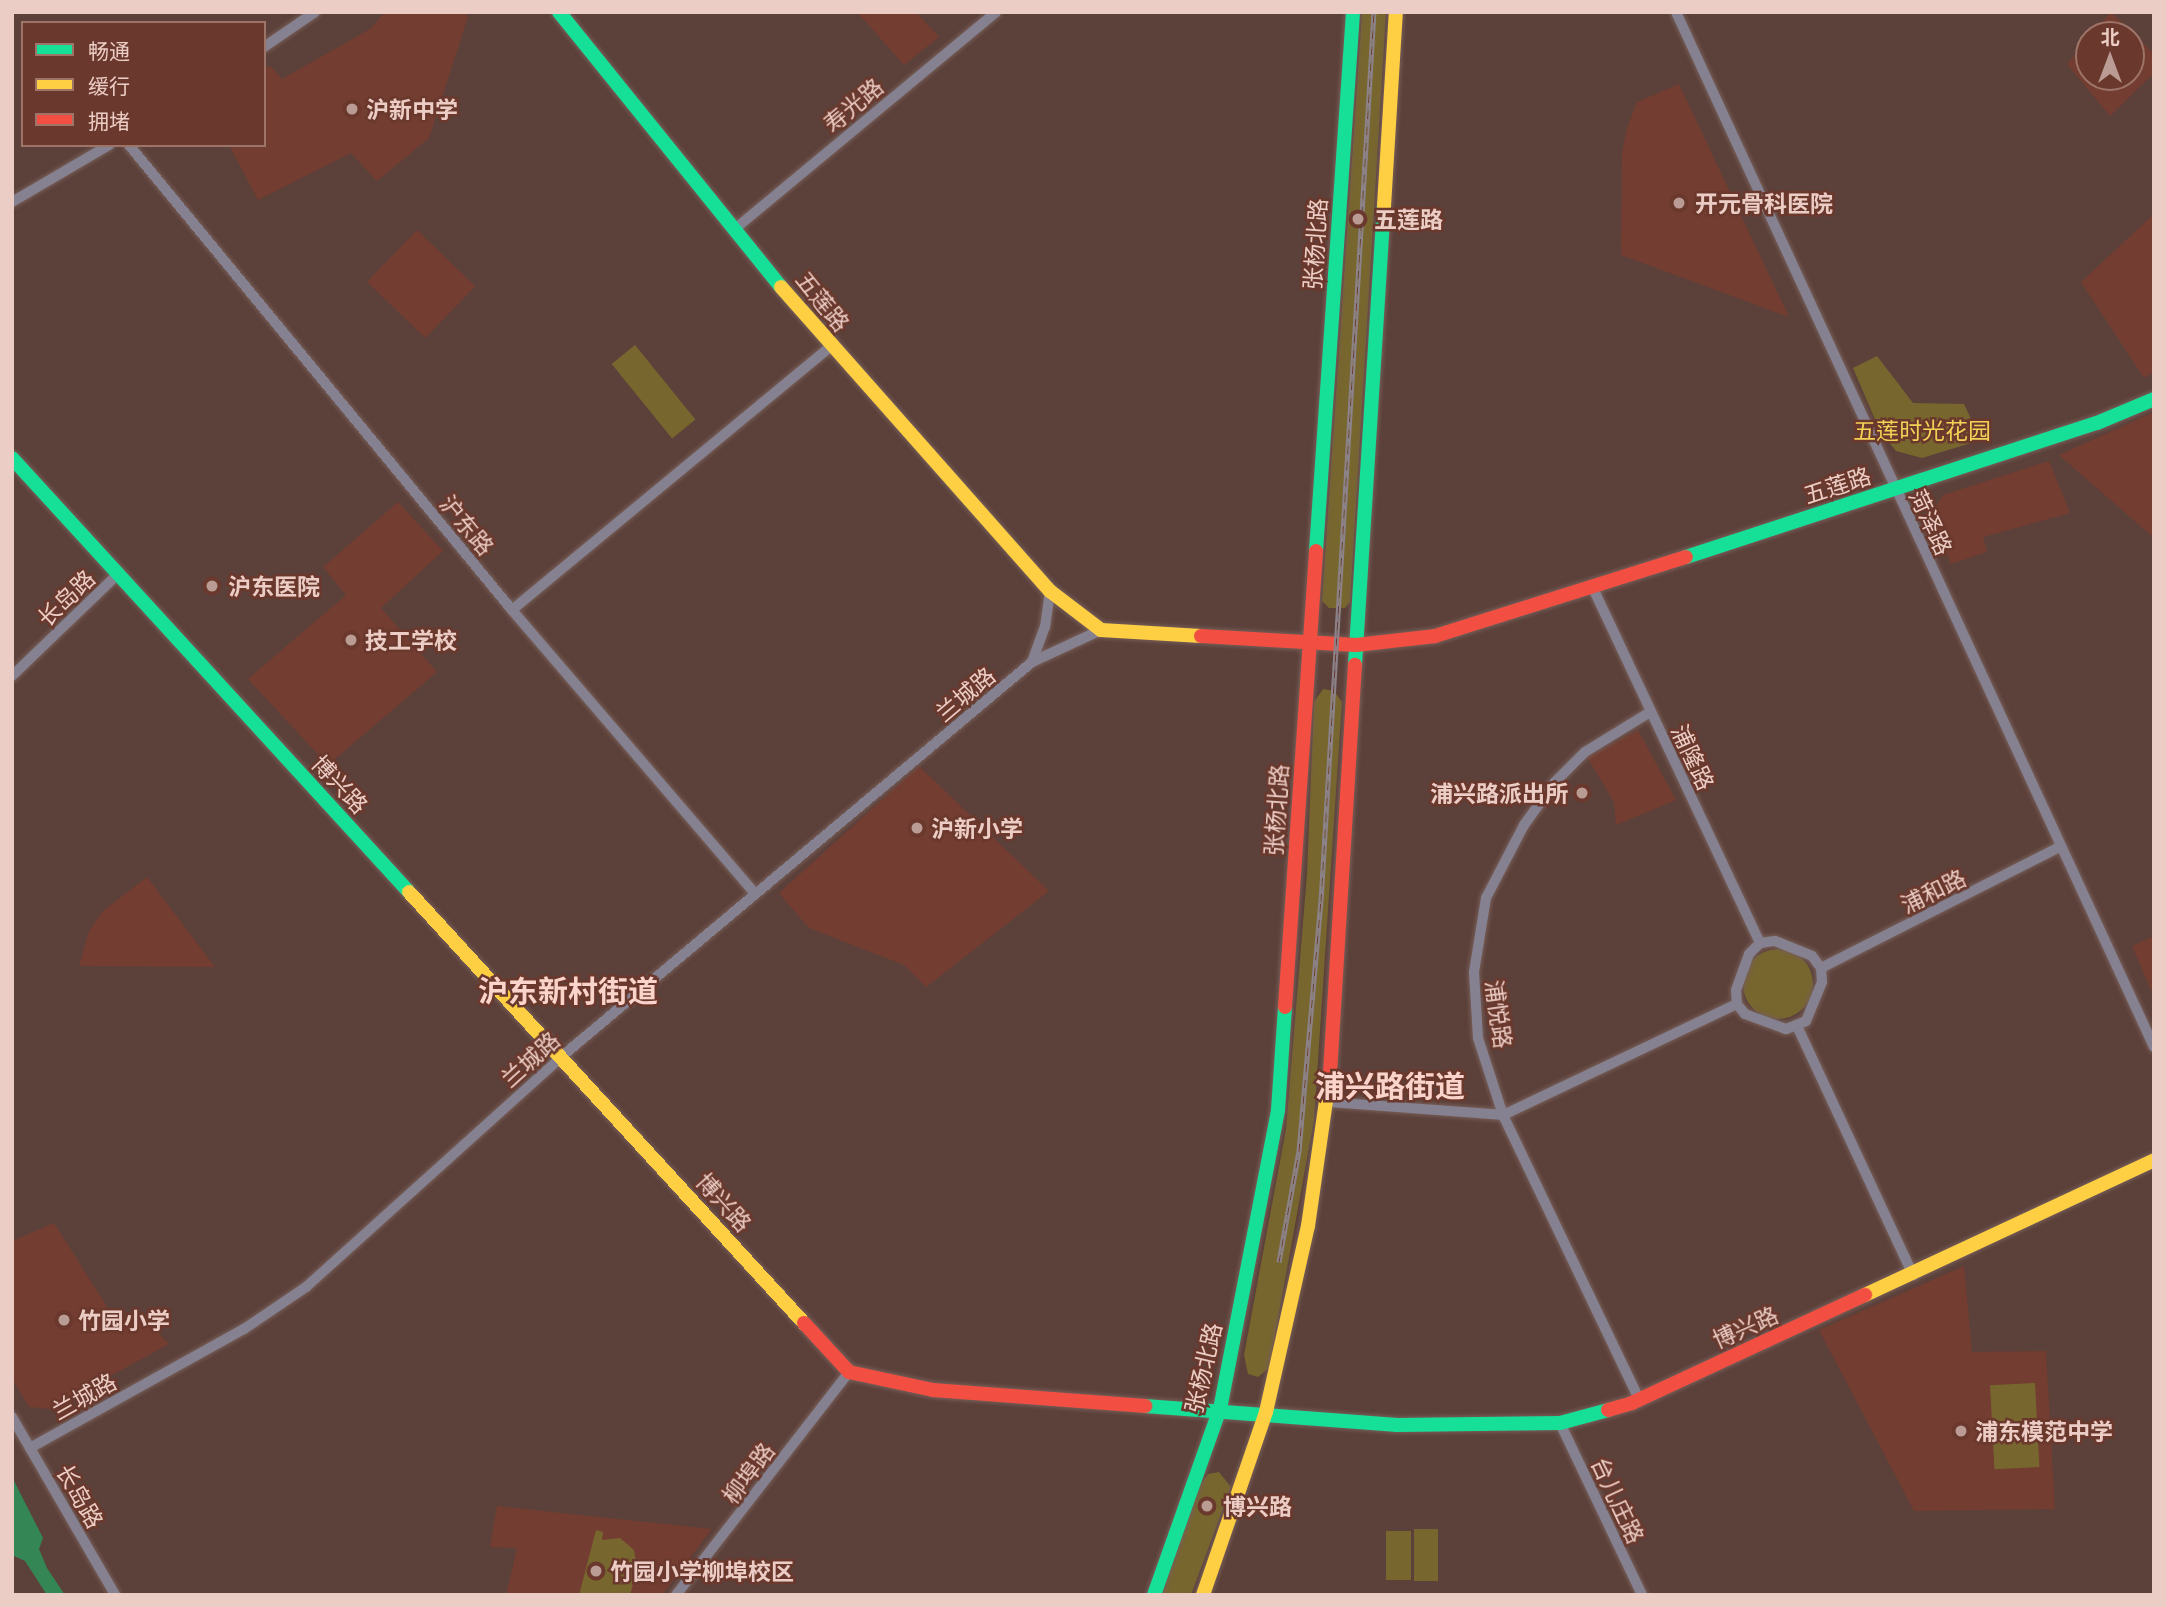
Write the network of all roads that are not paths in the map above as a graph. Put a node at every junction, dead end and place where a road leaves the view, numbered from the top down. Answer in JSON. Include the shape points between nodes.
{"nodes":[{"id":1,"x":315,"y":12,"type":"edge"},
{"id":2,"x":559,"y":12,"type":"edge"},
{"id":3,"x":996,"y":12,"type":"edge"},
{"id":4,"x":1353,"y":12,"type":"edge"},
{"id":5,"x":1396,"y":12,"type":"edge"},
{"id":6,"x":1676,"y":12,"type":"edge"},
{"id":7,"x":266,"y":46,"type":"edge"},
{"id":8,"x":106,"y":147,"type":"edge"},
{"id":9,"x":131,"y":147,"type":"edge"},
{"id":10,"x":12,"y":202,"type":"edge"},
{"id":11,"x":736,"y":228,"type":"junction"},
{"id":12,"x":830,"y":347,"type":"junction"},
{"id":13,"x":2154,"y":399,"type":"edge"},
{"id":14,"x":12,"y":458,"type":"edge"},
{"id":15,"x":1895,"y":491,"type":"junction"},
{"id":16,"x":116,"y":576,"type":"junction"},
{"id":17,"x":1592,"y":586,"type":"junction"},
{"id":18,"x":1050,"y":591,"type":"junction"},
{"id":19,"x":512,"y":610,"type":"junction"},
{"id":20,"x":1101,"y":630,"type":"junction"},
{"id":21,"x":1312,"y":643,"type":"junction"},
{"id":22,"x":1356,"y":645,"type":"junction"},
{"id":23,"x":1032,"y":662,"type":"junction"},
{"id":24,"x":12,"y":676,"type":"edge"},
{"id":25,"x":1650,"y":712,"type":"junction"},
{"id":26,"x":2060,"y":847,"type":"junction"},
{"id":27,"x":754,"y":892,"type":"junction"},
{"id":28,"x":1760,"y":943,"type":"junction"},
{"id":29,"x":1821,"y":968,"type":"junction"},
{"id":30,"x":1737,"y":1004,"type":"junction"},
{"id":31,"x":1797,"y":1026,"type":"junction"},
{"id":32,"x":2154,"y":1047,"type":"edge"},
{"id":33,"x":561,"y":1056,"type":"junction"},
{"id":34,"x":1328,"y":1102,"type":"junction"},
{"id":35,"x":1503,"y":1115,"type":"junction"},
{"id":36,"x":2154,"y":1160,"type":"edge"},
{"id":37,"x":1913,"y":1275,"type":"junction"},
{"id":38,"x":849,"y":1372,"type":"junction"},
{"id":39,"x":1639,"y":1399,"type":"junction"},
{"id":40,"x":1220,"y":1409,"type":"junction"},
{"id":41,"x":1266,"y":1412,"type":"junction"},
{"id":42,"x":12,"y":1418,"type":"edge"},
{"id":43,"x":1560,"y":1423,"type":"junction"},
{"id":44,"x":30,"y":1448,"type":"junction"},
{"id":45,"x":115,"y":1595,"type":"edge"},
{"id":46,"x":676,"y":1595,"type":"edge"},
{"id":47,"x":1154,"y":1595,"type":"edge"},
{"id":48,"x":1203,"y":1595,"type":"edge"},
{"id":49,"x":1642,"y":1595,"type":"edge"}],
"edges":[{"from":1,"to":7,"type":"street"},
{"from":2,"to":11,"type":"street","name":"五莲路"},
{"from":3,"to":11,"type":"street","name":"寿光路"},
{"from":4,"to":21,"type":"street","name":"张杨北路"},
{"from":5,"to":22,"type":"street"},
{"from":6,"to":15,"type":"street","name":"菏泽路"},
{"from":8,"to":10,"type":"street"},
{"from":9,"to":19,"type":"street","name":"沪东路"},
{"from":11,"to":12,"type":"street","name":"五莲路"},
{"from":12,"to":18,"type":"street","name":"五莲路"},
{"from":12,"to":19,"type":"street"},
{"from":13,"to":15,"type":"street","name":"五莲路","via":[[2097,423]]},
{"from":14,"to":16,"type":"street","name":"博兴路"},
{"from":15,"to":17,"type":"street","name":"五莲路"},
{"from":15,"to":26,"type":"street","name":"菏泽路"},
{"from":16,"to":24,"type":"street","name":"长岛路"},
{"from":16,"to":33,"type":"street","name":"博兴路"},
{"from":17,"to":22,"type":"street","name":"五莲路","via":[[1435,636]]},
{"from":17,"to":25,"type":"street","name":"浦隆路"},
{"from":18,"to":20,"type":"street","name":"五莲路"},
{"from":18,"to":23,"type":"street","via":[[1045,627]]},
{"from":19,"to":27,"type":"street","name":"沪东路"},
{"from":20,"to":21,"type":"street","name":"五莲路"},
{"from":20,"to":23,"type":"street","name":"兰城路"},
{"from":21,"to":22,"type":"street","name":"五莲路"},
{"from":21,"to":40,"type":"street","name":"张杨北路","via":[[1278,1110]]},
{"from":22,"to":34,"type":"street"},
{"from":23,"to":27,"type":"street","name":"兰城路"},
{"from":25,"to":28,"type":"street","name":"浦隆路"},
{"from":25,"to":35,"type":"street","name":"浦悦路","via":[[1585,752],[1555,782],[1524,825],[1486,898],[1474,972],[1478,1038]]},
{"from":26,"to":29,"type":"street","name":"浦和路"},
{"from":26,"to":32,"type":"street","name":"菏泽路"},
{"from":27,"to":33,"type":"street","name":"兰城路"},
{"from":28,"to":29,"type":"street","via":[[1775,941],[1812,956]]},
{"from":28,"to":30,"type":"street","via":[[1749,954],[1736,990]]},
{"from":29,"to":31,"type":"street","via":[[1806,1021]]},
{"from":30,"to":31,"type":"street","via":[[1745,1014],[1786,1029]]},
{"from":30,"to":35,"type":"street"},
{"from":31,"to":37,"type":"street"},
{"from":33,"to":38,"type":"street","name":"博兴路"},
{"from":33,"to":44,"type":"street","name":"兰城路","via":[[306,1287],[244,1329]]},
{"from":34,"to":35,"type":"street"},
{"from":34,"to":41,"type":"street","via":[[1308,1226]]},
{"from":35,"to":39,"type":"street","name":"浦悦路"},
{"from":36,"to":37,"type":"street","name":"博兴路"},
{"from":37,"to":39,"type":"street","name":"博兴路"},
{"from":38,"to":40,"type":"street","name":"博兴路","via":[[933,1390]]},
{"from":38,"to":46,"type":"street","name":"柳埠路"},
{"from":39,"to":43,"type":"street","name":"博兴路"},
{"from":40,"to":41,"type":"street","name":"博兴路"},
{"from":40,"to":47,"type":"street","name":"张杨北路"},
{"from":41,"to":43,"type":"street","name":"博兴路","via":[[1397,1426]]},
{"from":41,"to":48,"type":"street"},
{"from":42,"to":44,"type":"street","name":"长岛路"},
{"from":43,"to":49,"type":"street","name":"台儿庄路"},
{"from":44,"to":45,"type":"street","name":"长岛路"}]}
